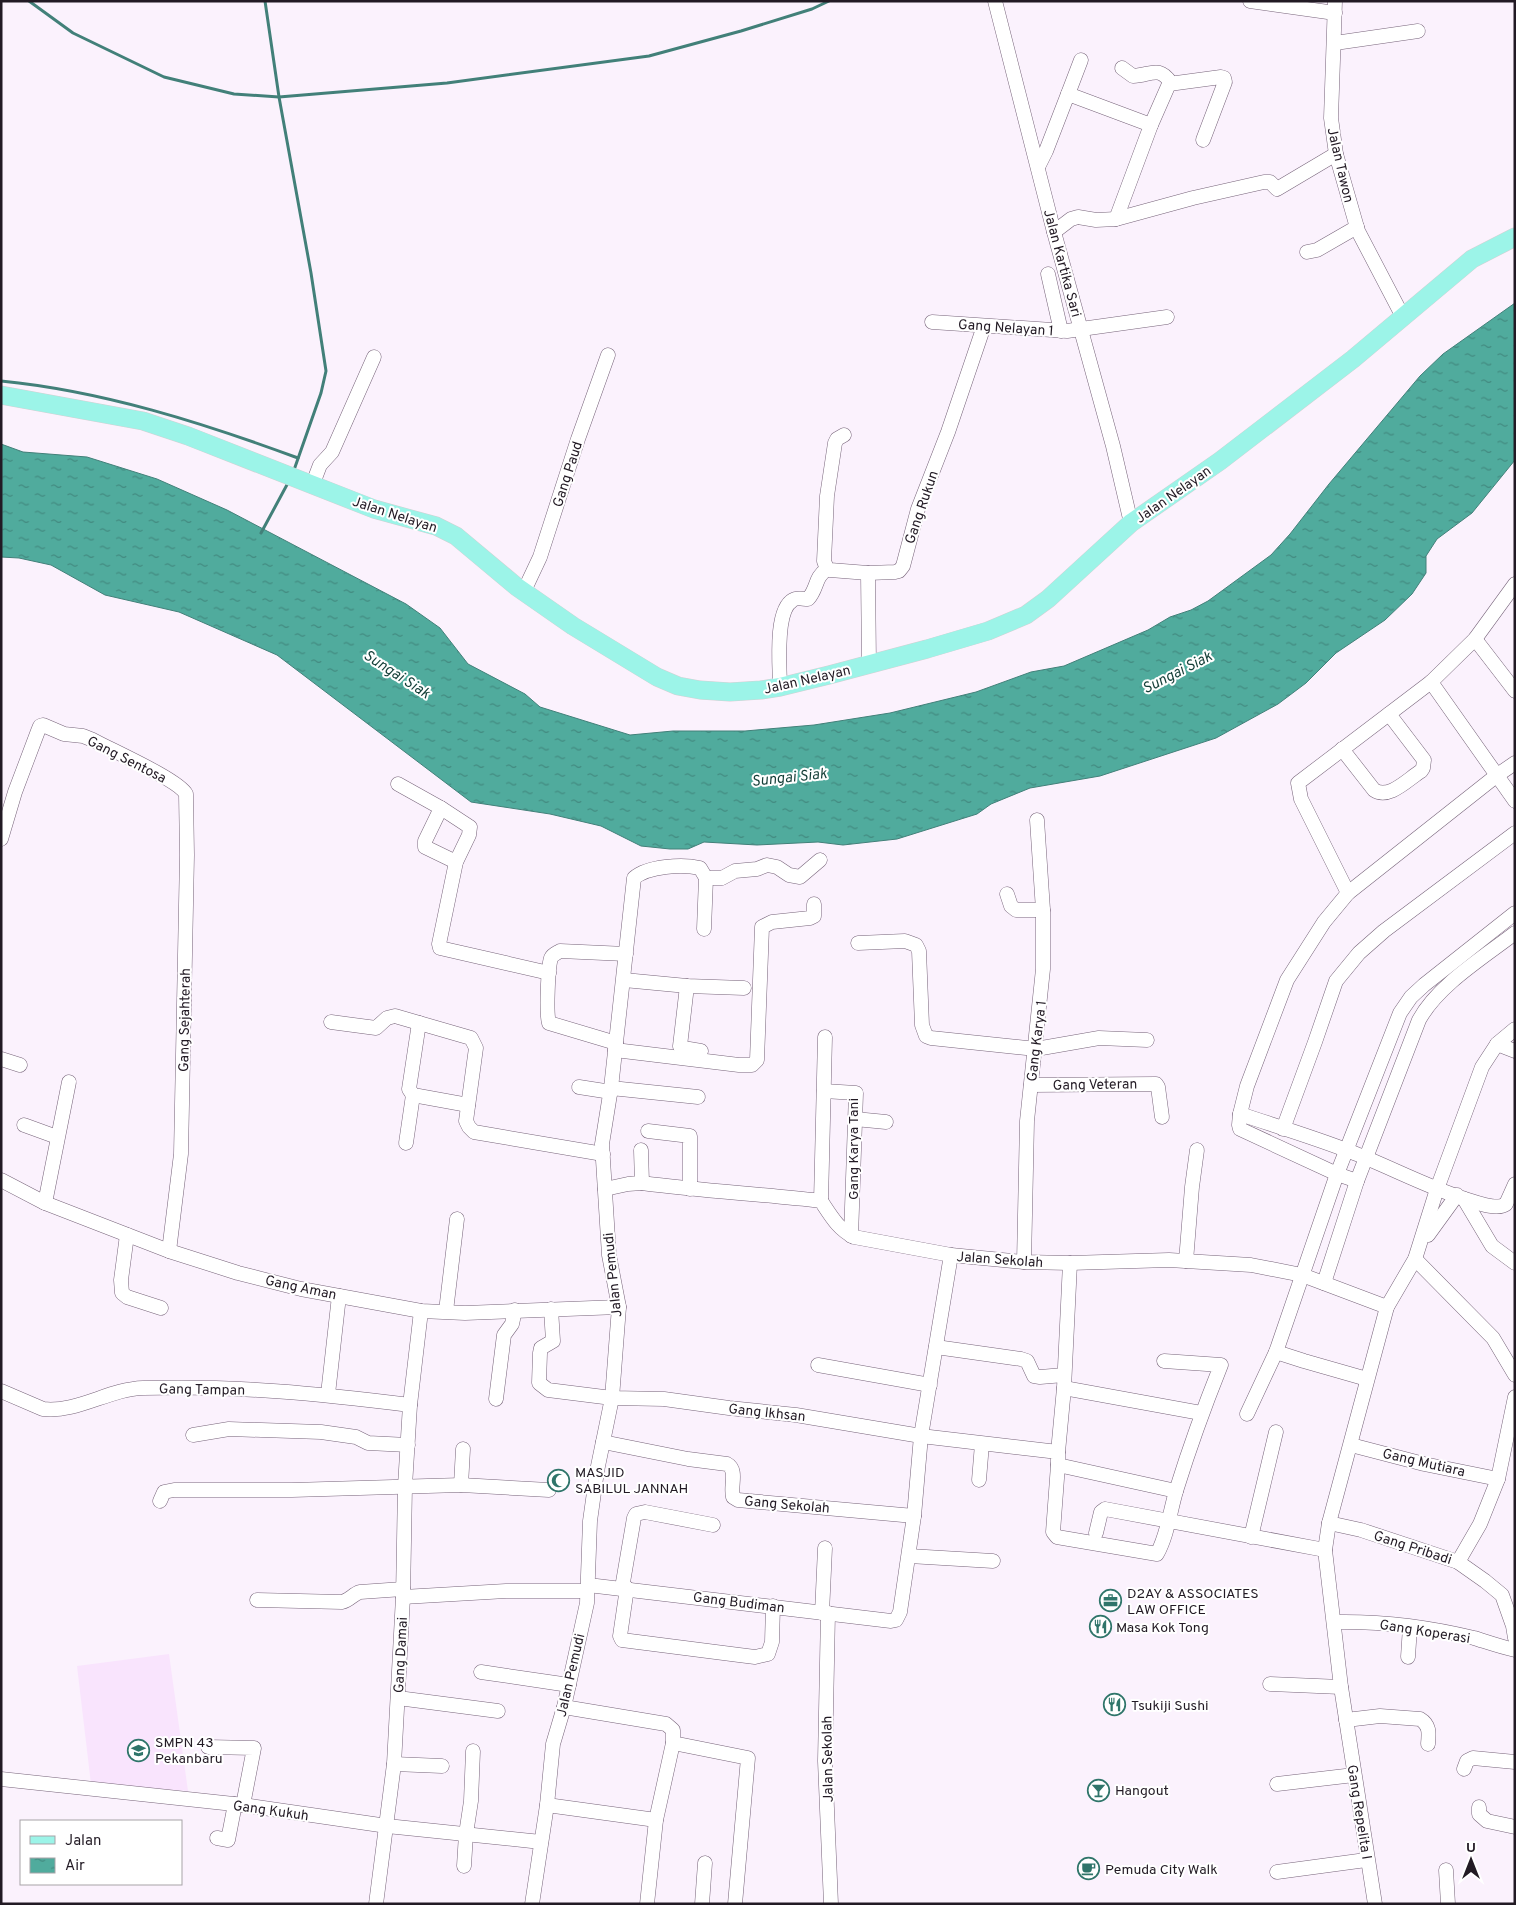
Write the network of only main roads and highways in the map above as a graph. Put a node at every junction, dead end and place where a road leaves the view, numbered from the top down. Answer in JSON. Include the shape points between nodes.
{"nodes":[{"id":1,"x":1515,"y":237,"type":"edge"},
{"id":2,"x":1,"y":395,"type":"edge"}],
"edges":[{"from":1,"to":2,"type":"main road","name":"Jalan Nelayan","via":[[1472,259],[1367,347],[1220,461],[1131,524],[1026,615],[988,631],[780,688],[730,692],[678,686],[635,665],[573,626],[443,529],[374,509],[142,421]]}]}
